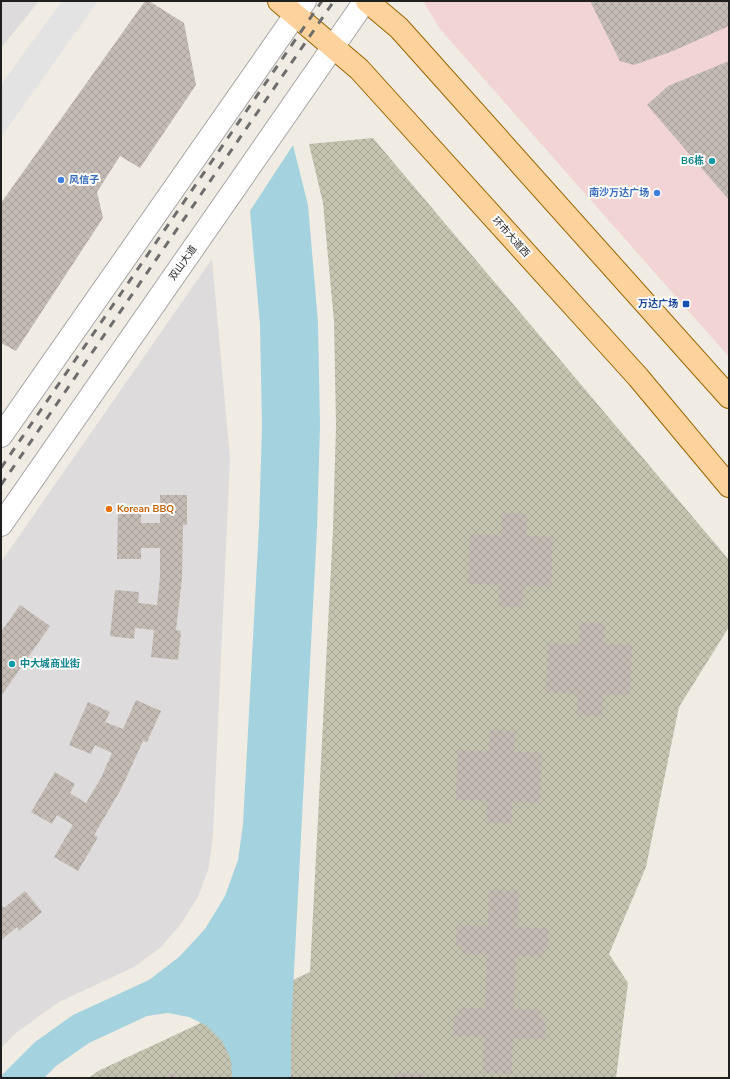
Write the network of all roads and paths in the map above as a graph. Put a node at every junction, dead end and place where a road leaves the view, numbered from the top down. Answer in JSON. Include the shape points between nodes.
{"nodes":[{"id":1,"x":279,"y":1,"type":"edge"},
{"id":2,"x":366,"y":1,"type":"edge"},
{"id":3,"x":300,"y":8,"type":"edge"},
{"id":4,"x":333,"y":47,"type":"junction"},
{"id":5,"x":729,"y":397,"type":"edge"},
{"id":6,"x":1,"y":436,"type":"edge"},
{"id":7,"x":729,"y":486,"type":"edge"},
{"id":8,"x":1,"y":525,"type":"edge"}],
"edges":[{"from":1,"to":3,"type":"main road","name":"环市大道西"},
{"from":2,"to":4,"type":"street","name":"双山大道"},
{"from":2,"to":5,"type":"main road","via":[[400,28]]},
{"from":3,"to":4,"type":"main road","name":"环市大道西"},
{"from":3,"to":6,"type":"street"},
{"from":4,"to":7,"type":"main road","name":"环市大道西","via":[[359,69],[627,365]]},
{"from":4,"to":8,"type":"street","name":"双山大道"}]}
